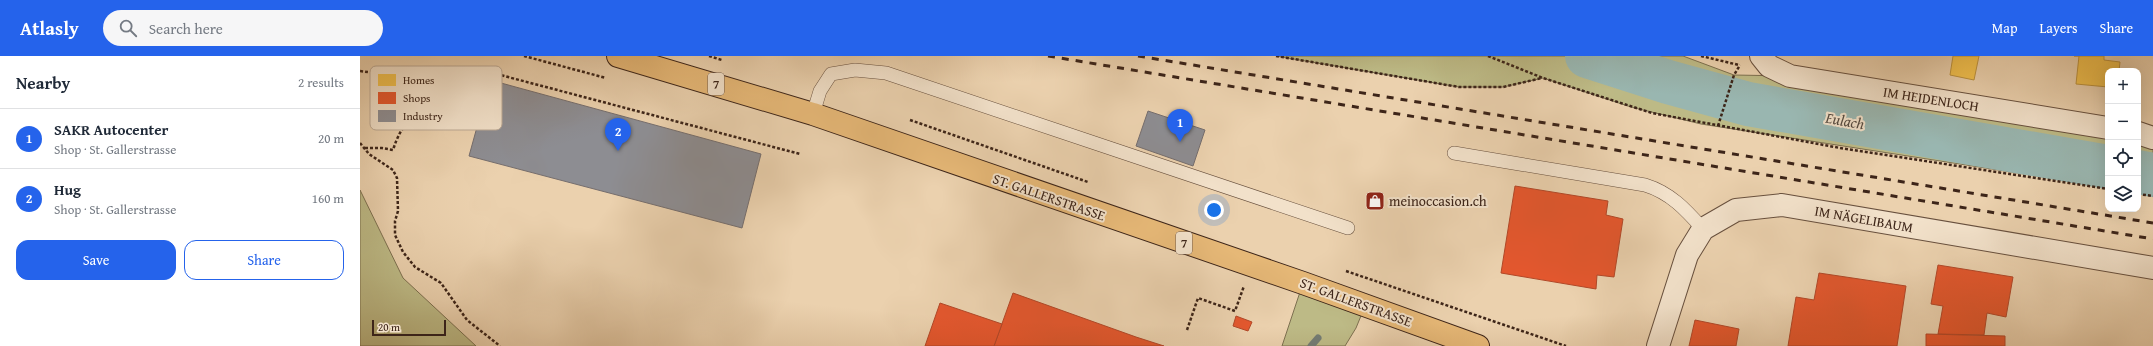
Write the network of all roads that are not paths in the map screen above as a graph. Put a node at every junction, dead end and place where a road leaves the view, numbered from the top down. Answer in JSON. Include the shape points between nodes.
{"nodes":[{"id":1,"x":618,"y":56,"type":"edge"},
{"id":2,"x":1761,"y":56,"type":"edge"},
{"id":3,"x":813,"y":114,"type":"junction"},
{"id":4,"x":2105,"y":128,"type":"edge"},
{"id":5,"x":2141,"y":134,"type":"edge"},
{"id":6,"x":2153,"y":138,"type":"edge"},
{"id":7,"x":1454,"y":153,"type":"dead end"},
{"id":8,"x":1348,"y":228,"type":"dead end"},
{"id":9,"x":1703,"y":229,"type":"junction"},
{"id":10,"x":2153,"y":268,"type":"edge"},
{"id":11,"x":1478,"y":346,"type":"edge"},
{"id":12,"x":1658,"y":346,"type":"edge"}],
"edges":[{"from":1,"to":3,"type":"main road","name":"ST. GALLERSTRASSE","number":"7"},
{"from":2,"to":4,"type":"street","name":"IM HEIDENLOCH","via":[[1768,66],[1790,76]]},
{"from":3,"to":8,"type":"lane","via":[[820,91],[830,74],[855,70],[886,73]]},
{"from":3,"to":11,"type":"main road","name":"ST. GALLERSTRASSE","number":"7"},
{"from":5,"to":6,"type":"street"},
{"from":7,"to":9,"type":"lane","via":[[1646,185],[1682,205]]},
{"from":9,"to":10,"type":"street","name":"IM NÄGELIBAUM","via":[[1736,210],[1782,205]]},
{"from":9,"to":12,"type":"street","name":"IM NÄGELIBAUM","via":[[1687,255]]}]}
